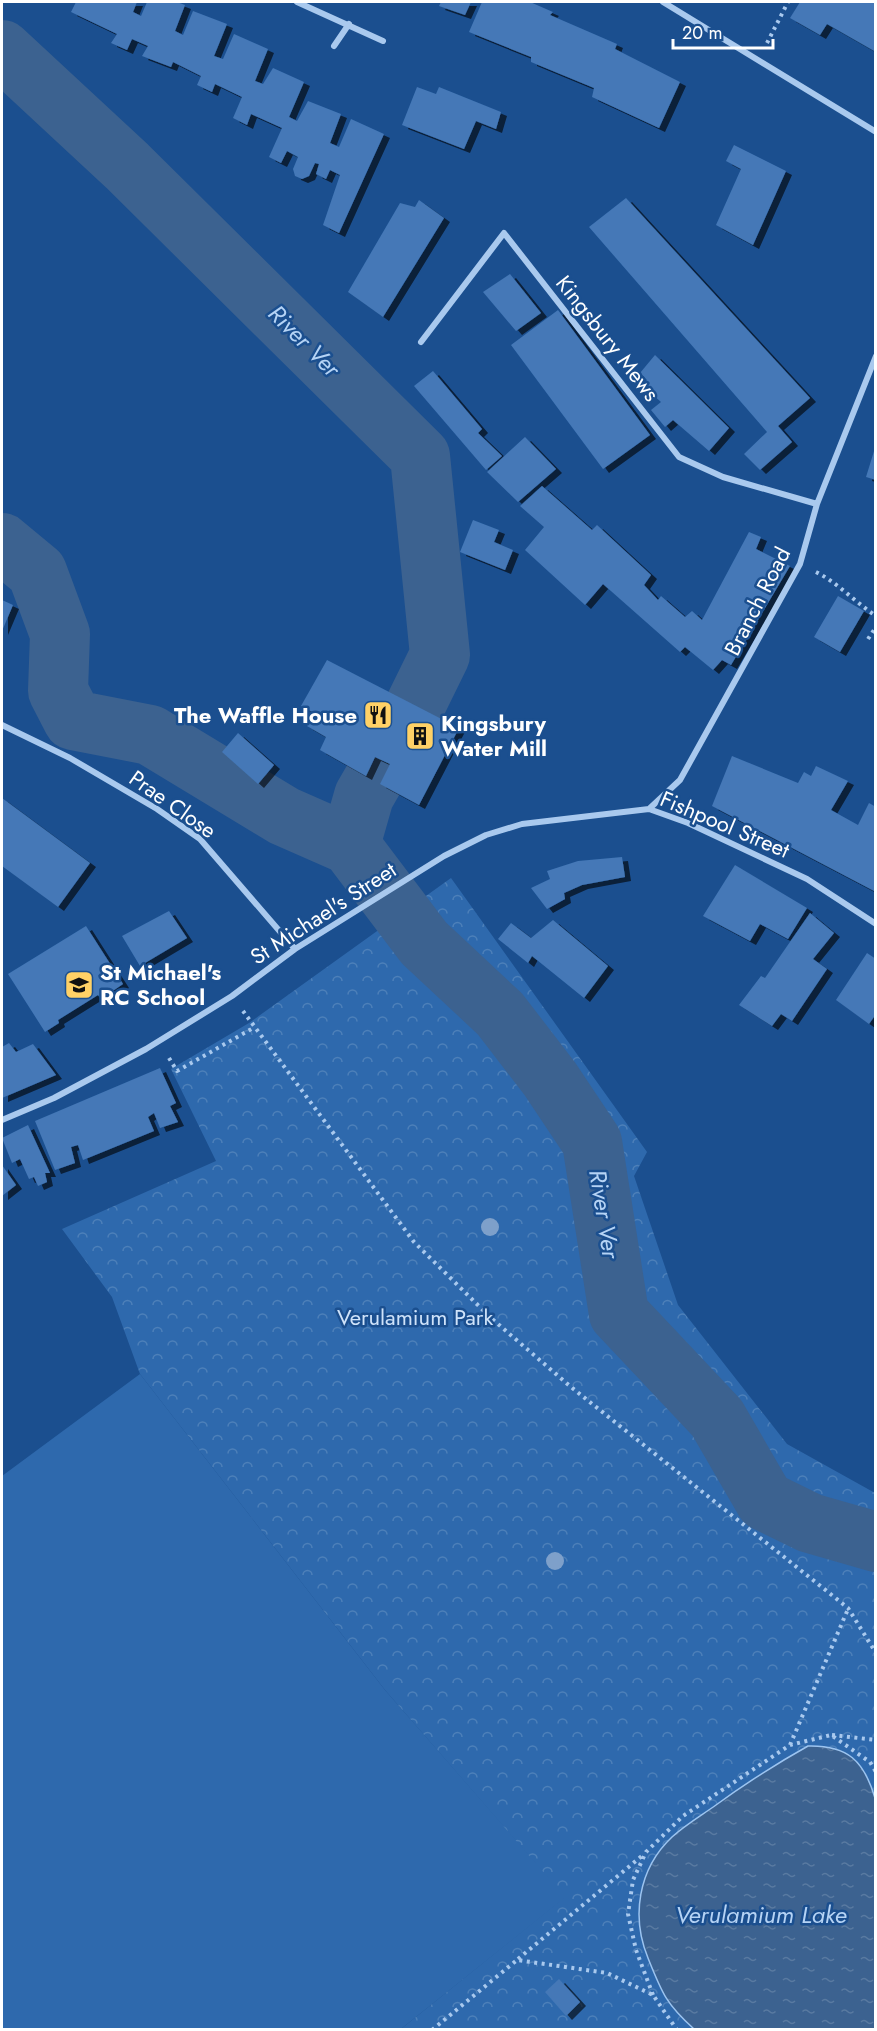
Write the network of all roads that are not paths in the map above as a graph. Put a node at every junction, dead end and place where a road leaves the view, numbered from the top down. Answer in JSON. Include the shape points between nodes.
{"nodes":[{"id":1,"x":297,"y":2,"type":"edge"},
{"id":2,"x":663,"y":2,"type":"edge"},
{"id":3,"x":349,"y":24,"type":"junction"},
{"id":4,"x":383,"y":41,"type":"dead end"},
{"id":5,"x":334,"y":46,"type":"dead end"},
{"id":6,"x":876,"y":132,"type":"edge"},
{"id":7,"x":421,"y":342,"type":"dead end"},
{"id":8,"x":876,"y":356,"type":"edge"},
{"id":9,"x":817,"y":504,"type":"junction"},
{"id":10,"x":2,"y":725,"type":"edge"},
{"id":11,"x":649,"y":809,"type":"junction"},
{"id":12,"x":444,"y":856,"type":"joint"},
{"id":13,"x":876,"y":924,"type":"edge"},
{"id":14,"x":295,"y":949,"type":"junction"},
{"id":15,"x":2,"y":1120,"type":"edge"}],
"edges":[{"from":1,"to":3,"type":"street"},
{"from":2,"to":6,"type":"street"},
{"from":3,"to":4,"type":"street"},
{"from":3,"to":5,"type":"street"},
{"from":7,"to":9,"type":"street","name":"Kingsbury Mews","via":[[504,233],[679,457],[723,477]]},
{"from":8,"to":9,"type":"street","name":"Branch Road"},
{"from":9,"to":11,"type":"street","name":"Branch Road","via":[[800,564],[680,780]]},
{"from":10,"to":14,"type":"street","name":"Prae Close","via":[[70,758],[200,839]]},
{"from":11,"to":12,"type":"street","name":"Fishpool Street","via":[[522,824],[486,835]]},
{"from":11,"to":13,"type":"street","name":"Fishpool Street","via":[[807,879]]},
{"from":12,"to":14,"type":"street","name":"St Michael's Street"},
{"from":14,"to":15,"type":"street","name":"St Michael's Street","via":[[232,996],[146,1049],[54,1098]]}]}
